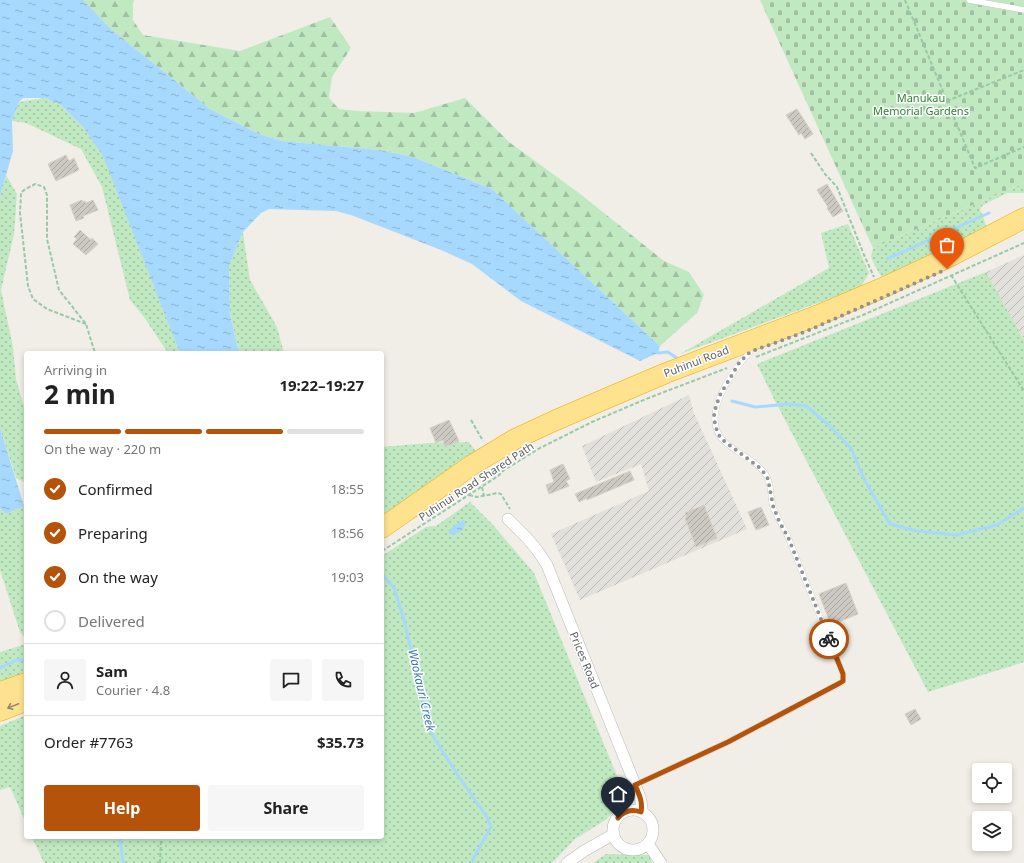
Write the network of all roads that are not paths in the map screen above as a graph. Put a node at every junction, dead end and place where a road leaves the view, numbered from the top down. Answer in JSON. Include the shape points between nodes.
{"nodes":[{"id":1,"x":970,"y":0,"type":"edge"},
{"id":2,"x":1024,"y":10,"type":"edge"},
{"id":3,"x":1024,"y":218,"type":"edge"},
{"id":4,"x":1024,"y":232,"type":"edge"},
{"id":5,"x":744,"y":357,"type":"junction"},
{"id":6,"x":510,"y":515,"type":"road end"},
{"id":7,"x":384,"y":527,"type":"edge"},
{"id":8,"x":384,"y":538,"type":"edge"},
{"id":9,"x":24,"y":684,"type":"edge"},
{"id":10,"x":0,"y":692,"type":"edge"},
{"id":11,"x":24,"y":701,"type":"edge"},
{"id":12,"x":0,"y":711,"type":"edge"},
{"id":13,"x":635,"y":785,"type":"junction"},
{"id":14,"x":641,"y":812,"type":"junction"},
{"id":15,"x":614,"y":834,"type":"junction"},
{"id":16,"x":648,"y":844,"type":"junction"},
{"id":17,"x":567,"y":863,"type":"edge"},
{"id":18,"x":662,"y":863,"type":"edge"}],
"edges":[{"from":1,"to":2,"type":"lane"},
{"from":3,"to":7,"type":"highway","name":"Puhinui Road","via":[[880,289],[666,373],[515,439],[472,465]]},
{"from":4,"to":5,"type":"highway","name":"Puhinui Road","via":[[949,272]]},
{"from":5,"to":8,"type":"highway","name":"Puhinui Road","via":[[634,396],[554,433],[497,463]]},
{"from":5,"to":13,"type":"lane","via":[[716,406],[714,416],[718,434],[760,468],[768,479],[773,506],[843,674],[843,681],[728,742]]},
{"from":6,"to":13,"type":"street","name":"Prices Road","via":[[547,565]]},
{"from":9,"to":10,"type":"highway"},
{"from":11,"to":12,"type":"highway","one_way":true},
{"from":13,"to":14,"type":"street","name":"Prices Road","via":[[641,802]]},
{"from":14,"to":15,"type":"street","via":[[629,811],[621,815],[615,822]]},
{"from":14,"to":16,"type":"street","name":"Prices Road","via":[[649,818],[653,826],[653,836]]},
{"from":15,"to":16,"type":"street","via":[[620,845],[628,849],[643,848]]},
{"from":15,"to":17,"type":"street"},
{"from":16,"to":18,"type":"street"}]}
